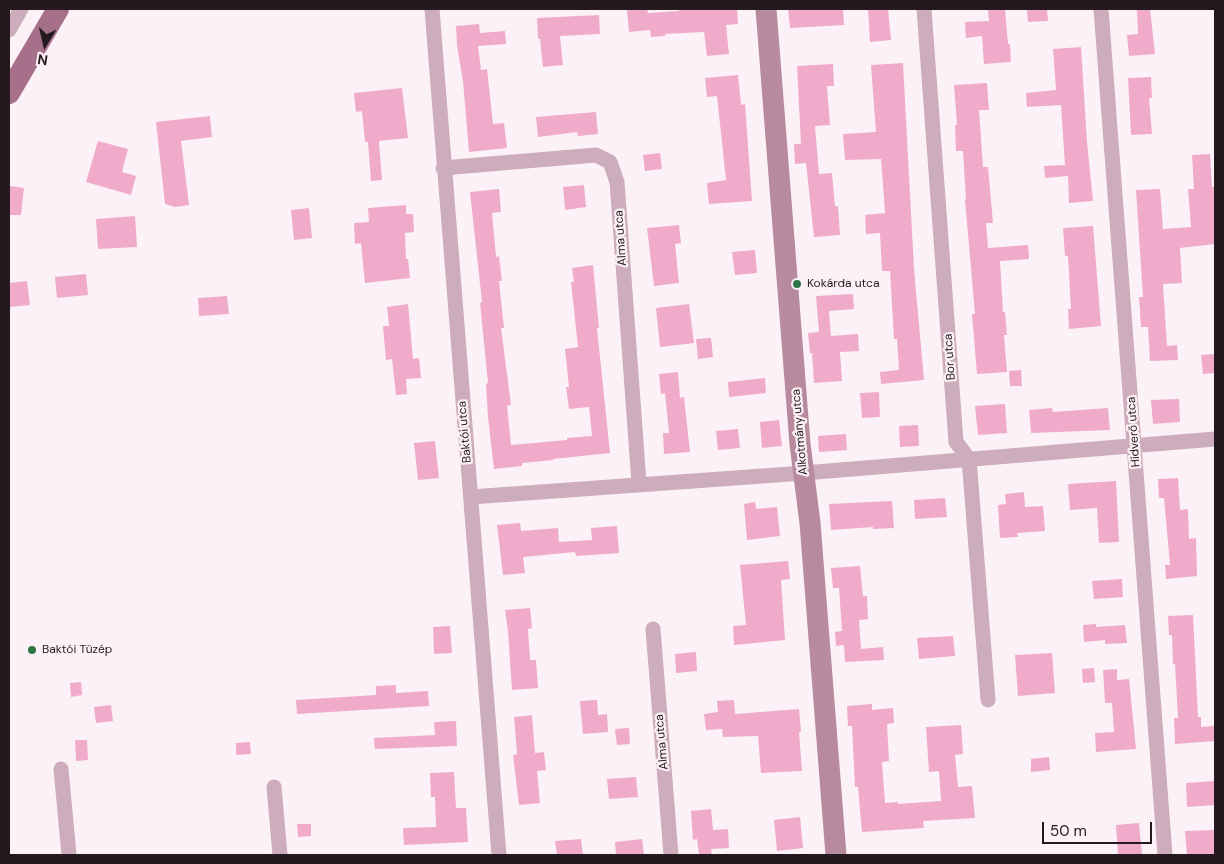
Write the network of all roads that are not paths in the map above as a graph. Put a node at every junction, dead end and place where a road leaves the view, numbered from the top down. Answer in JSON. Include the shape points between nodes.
{"nodes":[{"id":1,"x":21,"y":9,"type":"edge"},
{"id":2,"x":58,"y":9,"type":"edge"},
{"id":3,"x":432,"y":9,"type":"edge"},
{"id":4,"x":766,"y":9,"type":"edge"},
{"id":5,"x":924,"y":9,"type":"edge"},
{"id":6,"x":1102,"y":9,"type":"edge"},
{"id":7,"x":9,"y":30,"type":"edge"},
{"id":8,"x":9,"y":93,"type":"edge"},
{"id":9,"x":443,"y":168,"type":"junction"},
{"id":10,"x":1215,"y":439,"type":"edge"},
{"id":11,"x":1135,"y":446,"type":"junction"},
{"id":12,"x":969,"y":459,"type":"junction"},
{"id":13,"x":804,"y":473,"type":"junction"},
{"id":14,"x":639,"y":483,"type":"junction"},
{"id":15,"x":471,"y":497,"type":"junction"},
{"id":16,"x":653,"y":629,"type":"dead end"},
{"id":17,"x":988,"y":700,"type":"dead end"},
{"id":18,"x":61,"y":770,"type":"dead end"},
{"id":19,"x":274,"y":787,"type":"dead end"},
{"id":20,"x":69,"y":855,"type":"edge"},
{"id":21,"x":280,"y":855,"type":"edge"},
{"id":22,"x":499,"y":855,"type":"edge"},
{"id":23,"x":671,"y":855,"type":"edge"},
{"id":24,"x":836,"y":855,"type":"edge"},
{"id":25,"x":1165,"y":855,"type":"edge"}],
"edges":[{"from":1,"to":7,"type":"street"},
{"from":2,"to":8,"type":"main road"},
{"from":3,"to":9,"type":"street","name":"Baktói utca"},
{"from":4,"to":13,"type":"street","name":"Alkotmány utca"},
{"from":5,"to":12,"type":"street","name":"Bor utca","via":[[956,442]]},
{"from":6,"to":11,"type":"street","name":"Hídverő utca"},
{"from":9,"to":14,"type":"street","name":"Alma utca","via":[[596,155],[610,162],[617,182]]},
{"from":9,"to":15,"type":"street","name":"Baktói utca"},
{"from":10,"to":11,"type":"street"},
{"from":11,"to":12,"type":"street"},
{"from":11,"to":25,"type":"street","name":"Hídverő utca"},
{"from":12,"to":13,"type":"street"},
{"from":12,"to":17,"type":"street","name":"Bor utca"},
{"from":13,"to":14,"type":"street"},
{"from":13,"to":24,"type":"street","name":"Alkotmány utca"},
{"from":14,"to":15,"type":"street"},
{"from":15,"to":22,"type":"street","name":"Baktói utca"},
{"from":16,"to":23,"type":"street","name":"Alma utca"},
{"from":18,"to":20,"type":"street"},
{"from":19,"to":21,"type":"street"}]}
